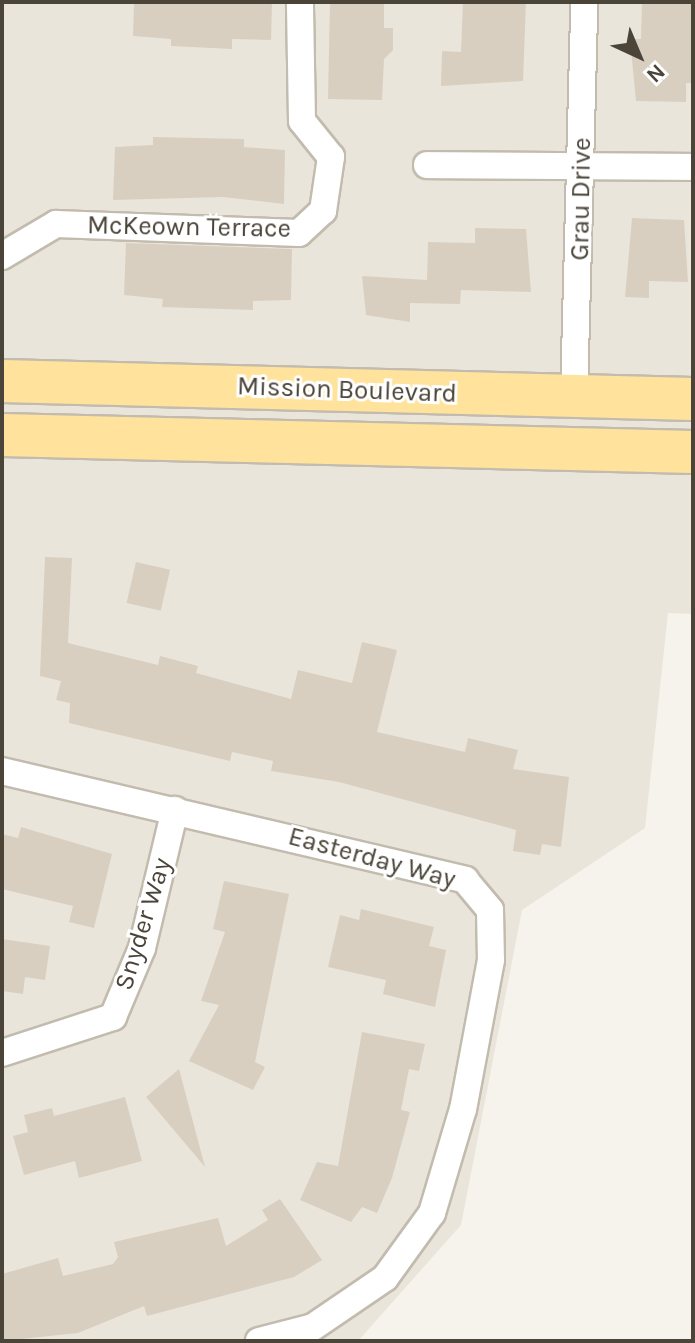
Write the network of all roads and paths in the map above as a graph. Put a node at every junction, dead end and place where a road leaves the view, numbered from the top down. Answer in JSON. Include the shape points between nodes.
{"nodes":[{"id":1,"x":300,"y":2,"type":"edge"},
{"id":2,"x":584,"y":2,"type":"edge"},
{"id":3,"x":427,"y":165,"type":"dead end"},
{"id":4,"x":583,"y":167,"type":"junction"},
{"id":5,"x":693,"y":167,"type":"edge"},
{"id":6,"x":2,"y":256,"type":"edge"},
{"id":7,"x":2,"y":381,"type":"edge"},
{"id":8,"x":574,"y":396,"type":"junction"},
{"id":9,"x":693,"y":399,"type":"edge"},
{"id":10,"x":2,"y":435,"type":"edge"},
{"id":11,"x":693,"y":452,"type":"edge"},
{"id":12,"x":2,"y":771,"type":"edge"},
{"id":13,"x":175,"y":810,"type":"junction"},
{"id":14,"x":2,"y":1053,"type":"edge"},
{"id":15,"x":259,"y":1341,"type":"edge"}],
"edges":[{"from":1,"to":6,"type":"street","name":"McKeown Terrace","via":[[302,121],[331,157],[323,211],[299,233],[56,224]]},
{"from":2,"to":4,"type":"street","name":"Grau Drive"},
{"from":3,"to":4,"type":"street"},
{"from":4,"to":5,"type":"street"},
{"from":4,"to":8,"type":"street","name":"Grau Drive"},
{"from":7,"to":8,"type":"main road","name":"Mission Boulevard"},
{"from":8,"to":9,"type":"main road","name":"Mission Boulevard"},
{"from":10,"to":11,"type":"main road","name":"Mission Boulevard"},
{"from":12,"to":13,"type":"street","name":"Easterday Way"},
{"from":13,"to":14,"type":"street","name":"Snyder Way","via":[[142,948],[113,1017]]},
{"from":13,"to":15,"type":"street","name":"Easterday Way","via":[[465,880],[490,910],[491,960],[463,1109],[432,1213],[385,1278],[313,1327]]}]}
